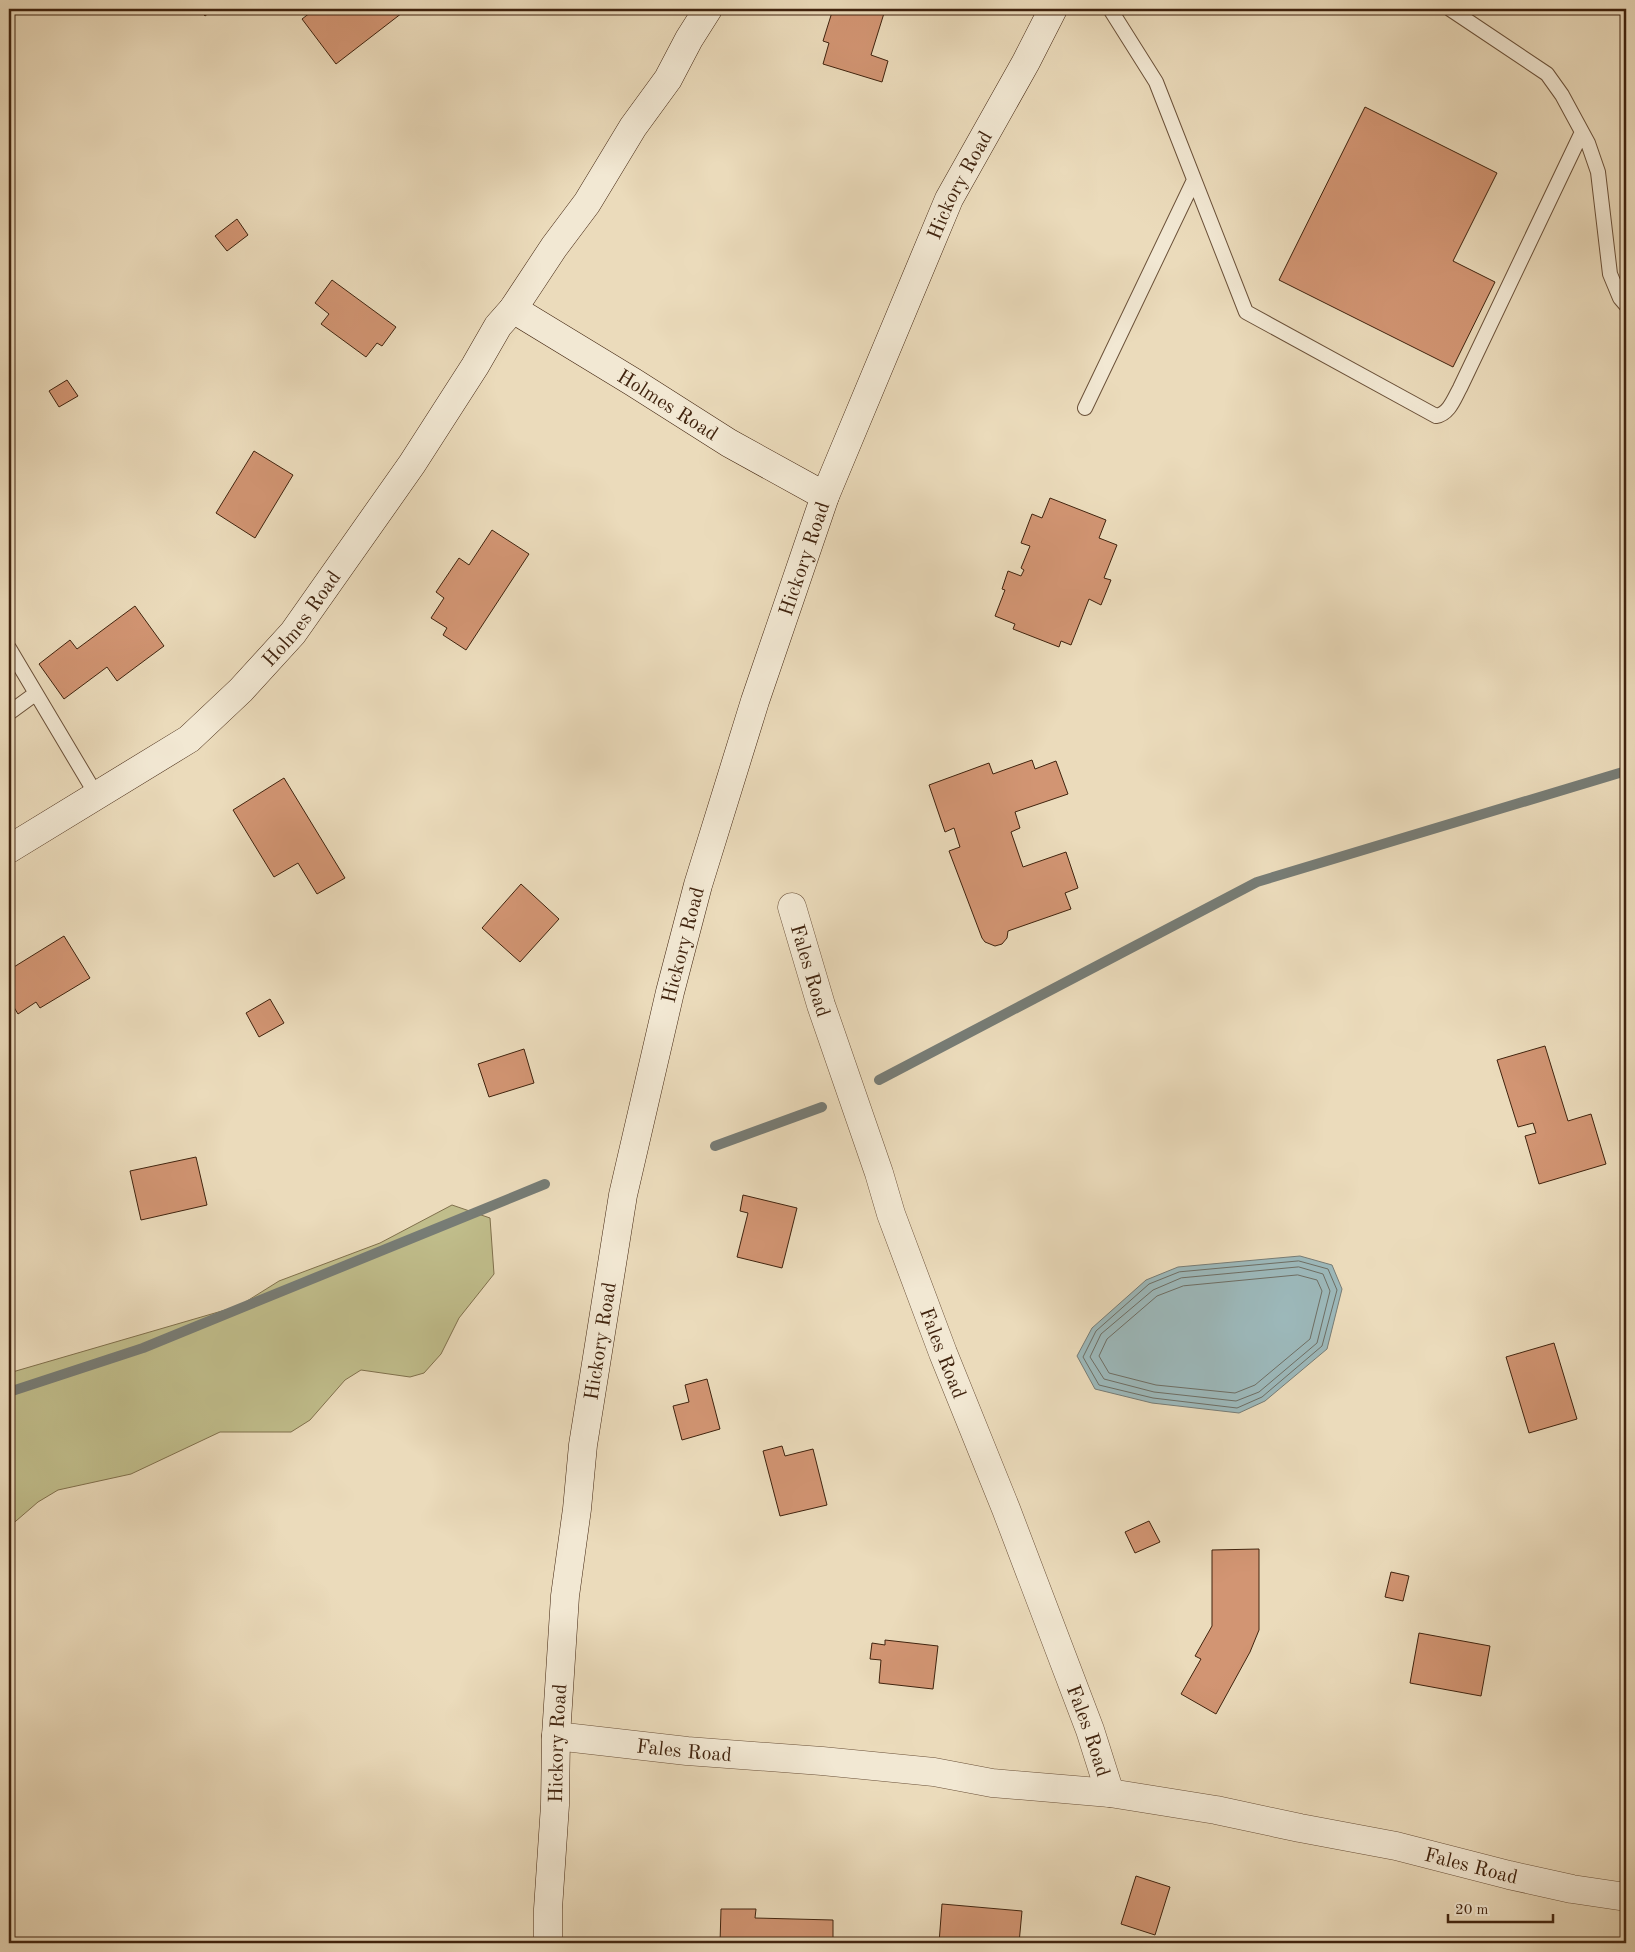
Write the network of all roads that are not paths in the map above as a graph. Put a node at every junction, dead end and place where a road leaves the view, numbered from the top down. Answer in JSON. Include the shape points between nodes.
{"nodes":[{"id":1,"x":708,"y":9,"type":"edge"},
{"id":2,"x":1054,"y":9,"type":"edge"},
{"id":3,"x":1110,"y":9,"type":"edge"},
{"id":4,"x":1450,"y":9,"type":"edge"},
{"id":5,"x":1582,"y":132,"type":"junction"},
{"id":6,"x":1194,"y":180,"type":"junction"},
{"id":7,"x":1626,"y":306,"type":"edge"},
{"id":8,"x":514,"y":309,"type":"junction"},
{"id":9,"x":1085,"y":408,"type":"dead end"},
{"id":10,"x":825,"y":496,"type":"junction"},
{"id":11,"x":9,"y":648,"type":"edge"},
{"id":12,"x":35,"y":694,"type":"junction"},
{"id":13,"x":9,"y":713,"type":"edge"},
{"id":14,"x":97,"y":796,"type":"junction"},
{"id":15,"x":9,"y":849,"type":"edge"},
{"id":16,"x":792,"y":907,"type":"dead end"},
{"id":17,"x":556,"y":1736,"type":"junction"},
{"id":18,"x":1110,"y":1793,"type":"junction"},
{"id":19,"x":1626,"y":1897,"type":"edge"},
{"id":20,"x":548,"y":1943,"type":"edge"}],
"edges":[{"from":1,"to":8,"type":"street","name":"Holmes Road","via":[[688,38],[668,79]]},
{"from":2,"to":10,"type":"street","name":"Hickory Road","via":[[949,199]]},
{"from":3,"to":6,"type":"lane","via":[[1156,82]]},
{"from":4,"to":5,"type":"lane","via":[[1547,74]]},
{"from":5,"to":6,"type":"lane","via":[[1460,388],[1448,410],[1436,416],[1246,312]]},
{"from":5,"to":7,"type":"lane","via":[[1598,172],[1610,274]]},
{"from":6,"to":9,"type":"lane"},
{"from":8,"to":10,"type":"street","name":"Holmes Road","via":[[729,443]]},
{"from":8,"to":14,"type":"street","name":"Holmes Road","via":[[498,326],[412,464],[293,634],[242,690],[189,738]]},
{"from":10,"to":17,"type":"street","name":"Hickory Road","via":[[758,692],[698,885],[623,1195],[583,1445],[565,1596]]},
{"from":11,"to":12,"type":"lane"},
{"from":12,"to":13,"type":"lane"},
{"from":12,"to":14,"type":"lane"},
{"from":14,"to":15,"type":"street","name":"Holmes Road"},
{"from":16,"to":18,"type":"street","name":"Fales Road","via":[[891,1214],[1090,1730]]},
{"from":17,"to":18,"type":"street","name":"Fales Road","via":[[687,1751],[934,1772],[992,1783]]},
{"from":17,"to":20,"type":"street","name":"Hickory Road"},
{"from":18,"to":19,"type":"street","name":"Fales Road","via":[[1216,1810],[1396,1846],[1572,1889]]}]}
